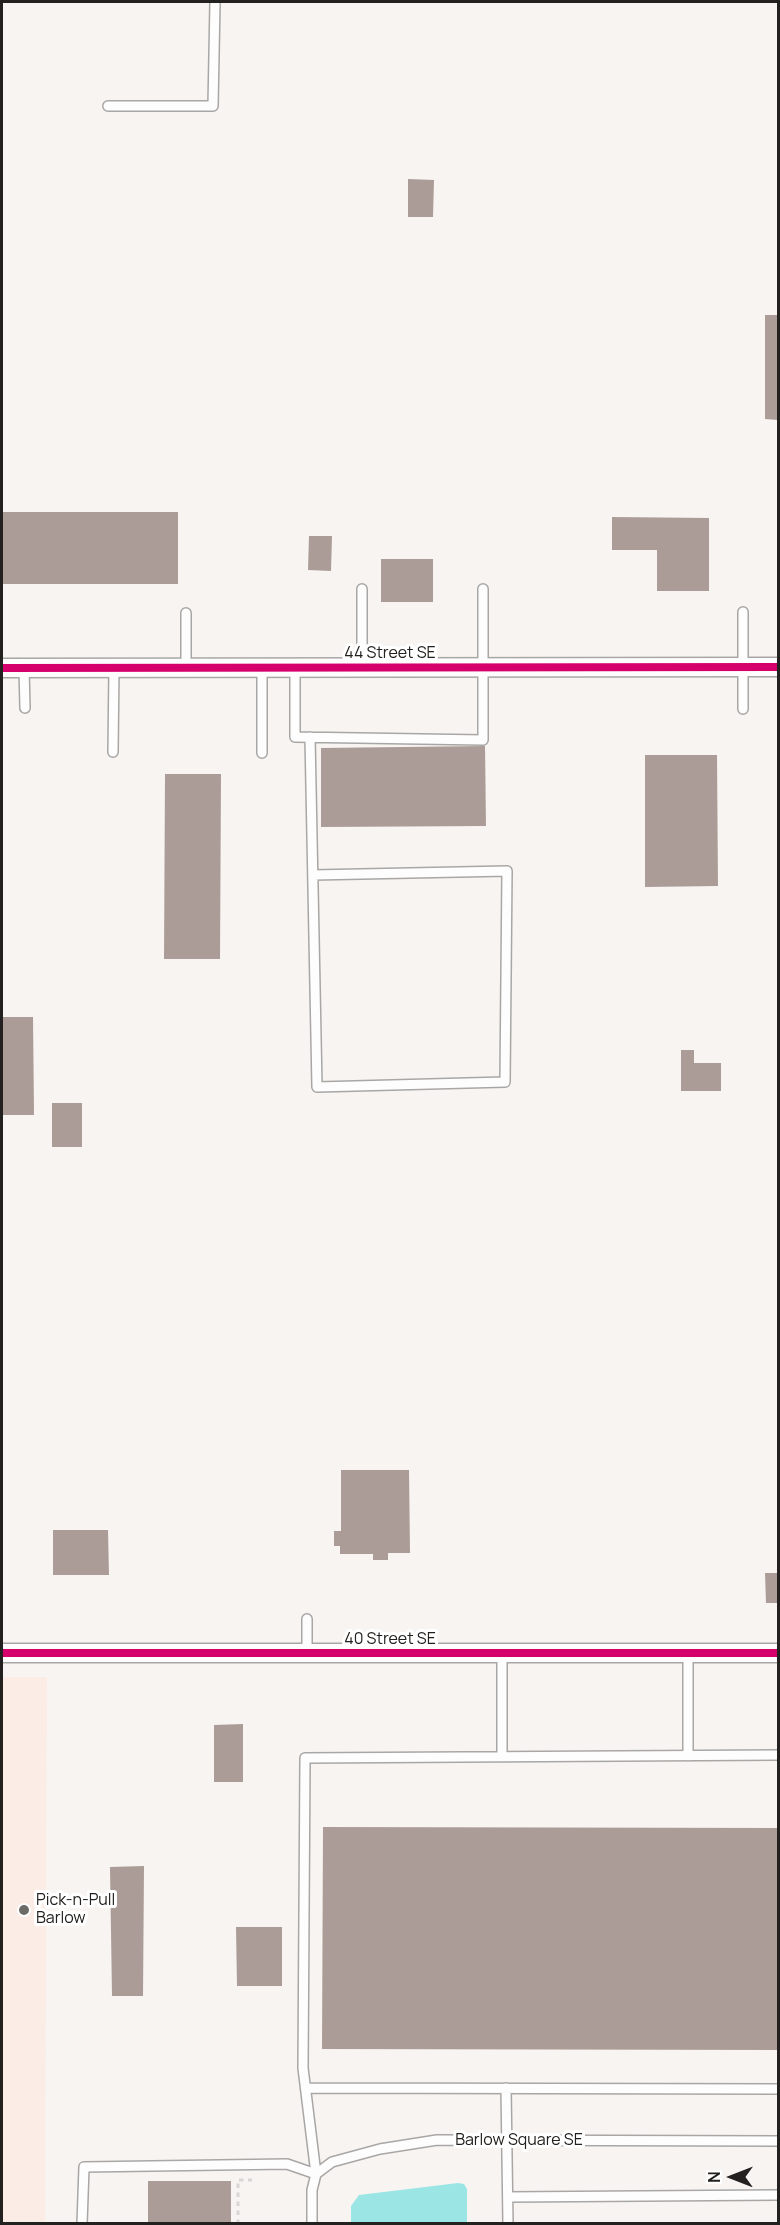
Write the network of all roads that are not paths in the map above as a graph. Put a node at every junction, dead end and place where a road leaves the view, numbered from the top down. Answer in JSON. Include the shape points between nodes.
{"nodes":[{"id":1,"x":215,"y":2,"type":"edge"},
{"id":2,"x":108,"y":106,"type":"dead end"},
{"id":3,"x":362,"y":589,"type":"dead end"},
{"id":4,"x":483,"y":589,"type":"dead end"},
{"id":5,"x":743,"y":612,"type":"dead end"},
{"id":6,"x":186,"y":613,"type":"dead end"},
{"id":7,"x":114,"y":667,"type":"junction"},
{"id":8,"x":186,"y":667,"type":"junction"},
{"id":9,"x":262,"y":667,"type":"junction"},
{"id":10,"x":295,"y":667,"type":"junction"},
{"id":11,"x":362,"y":667,"type":"junction"},
{"id":12,"x":482,"y":667,"type":"junction"},
{"id":13,"x":743,"y":667,"type":"junction"},
{"id":14,"x":778,"y":667,"type":"edge"},
{"id":15,"x":2,"y":668,"type":"edge"},
{"id":16,"x":24,"y":668,"type":"junction"},
{"id":17,"x":25,"y":708,"type":"dead end"},
{"id":18,"x":743,"y":709,"type":"dead end"},
{"id":19,"x":310,"y":737,"type":"junction"},
{"id":20,"x":113,"y":752,"type":"dead end"},
{"id":21,"x":262,"y":753,"type":"dead end"},
{"id":22,"x":313,"y":875,"type":"junction"},
{"id":23,"x":307,"y":1619,"type":"dead end"},
{"id":24,"x":2,"y":1653,"type":"edge"},
{"id":25,"x":307,"y":1653,"type":"junction"},
{"id":26,"x":501,"y":1653,"type":"junction"},
{"id":27,"x":687,"y":1653,"type":"junction"},
{"id":28,"x":778,"y":1653,"type":"edge"},
{"id":29,"x":778,"y":1755,"type":"edge"},
{"id":30,"x":501,"y":1756,"type":"junction"},
{"id":31,"x":687,"y":1756,"type":"junction"},
{"id":32,"x":306,"y":2088,"type":"junction"},
{"id":33,"x":506,"y":2088,"type":"junction"},
{"id":34,"x":778,"y":2089,"type":"edge"},
{"id":35,"x":508,"y":2140,"type":"junction"},
{"id":36,"x":778,"y":2141,"type":"edge"},
{"id":37,"x":316,"y":2175,"type":"junction"},
{"id":38,"x":778,"y":2195,"type":"edge"},
{"id":39,"x":508,"y":2197,"type":"junction"},
{"id":40,"x":82,"y":2223,"type":"edge"},
{"id":41,"x":312,"y":2223,"type":"edge"},
{"id":42,"x":508,"y":2223,"type":"edge"}],
"edges":[{"from":1,"to":2,"type":"lane","via":[[213,106]]},
{"from":3,"to":11,"type":"lane"},
{"from":4,"to":12,"type":"lane"},
{"from":5,"to":13,"type":"lane"},
{"from":6,"to":8,"type":"lane"},
{"from":7,"to":8,"type":"street","name":"44 Street SE"},
{"from":7,"to":16,"type":"street","name":"44 Street SE"},
{"from":7,"to":20,"type":"lane"},
{"from":8,"to":9,"type":"street","name":"44 Street SE"},
{"from":9,"to":10,"type":"street","name":"44 Street SE"},
{"from":9,"to":21,"type":"lane"},
{"from":10,"to":11,"type":"street","name":"44 Street SE"},
{"from":10,"to":19,"type":"lane","via":[[295,737]]},
{"from":11,"to":12,"type":"street","name":"44 Street SE"},
{"from":12,"to":13,"type":"street","name":"44 Street SE"},
{"from":12,"to":19,"type":"lane","via":[[483,740]]},
{"from":13,"to":14,"type":"street","name":"44 Street SE"},
{"from":13,"to":18,"type":"lane"},
{"from":15,"to":16,"type":"street","name":"44 Street SE"},
{"from":16,"to":17,"type":"lane"},
{"from":19,"to":22,"type":"lane"},
{"from":22,"to":22,"type":"lane","via":[[317,1087],[505,1082],[507,871]]},
{"from":23,"to":25,"type":"lane"},
{"from":24,"to":25,"type":"street","name":"40 Street SE"},
{"from":25,"to":26,"type":"street","name":"40 Street SE"},
{"from":26,"to":27,"type":"street","name":"40 Street SE"},
{"from":26,"to":30,"type":"lane"},
{"from":27,"to":28,"type":"street","name":"40 Street SE"},
{"from":27,"to":31,"type":"lane"},
{"from":29,"to":31,"type":"lane"},
{"from":30,"to":31,"type":"lane"},
{"from":30,"to":32,"type":"lane","via":[[305,1758]]},
{"from":32,"to":33,"type":"lane"},
{"from":32,"to":37,"type":"lane"},
{"from":33,"to":34,"type":"lane"},
{"from":33,"to":35,"type":"lane"},
{"from":35,"to":36,"type":"lane","name":"Barlow Square SE"},
{"from":35,"to":37,"type":"lane","name":"Barlow Square SE","via":[[437,2140],[380,2149],[332,2162]]},
{"from":35,"to":39,"type":"lane"},
{"from":37,"to":40,"type":"lane","via":[[287,2164],[84,2167]]},
{"from":37,"to":41,"type":"lane"},
{"from":38,"to":39,"type":"lane"},
{"from":39,"to":42,"type":"lane"}]}
